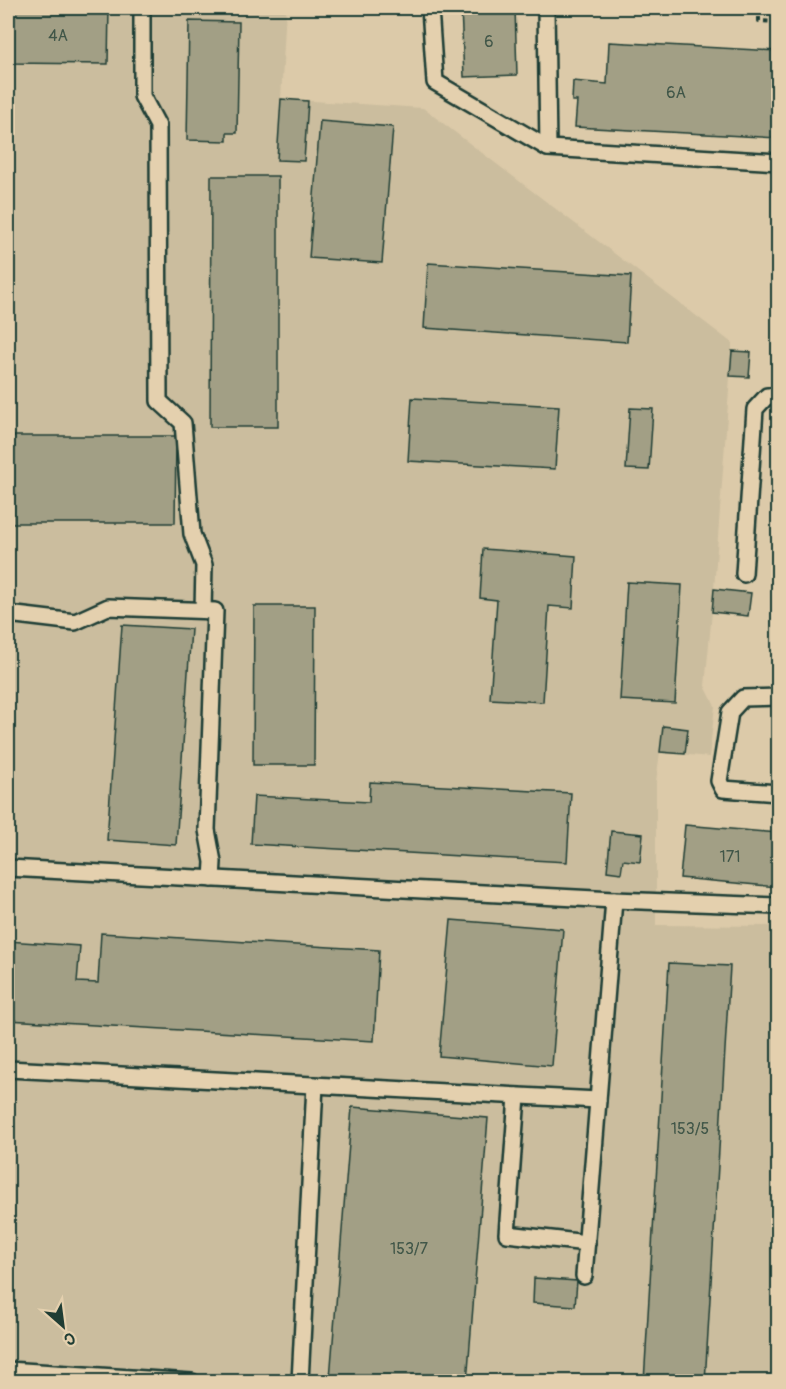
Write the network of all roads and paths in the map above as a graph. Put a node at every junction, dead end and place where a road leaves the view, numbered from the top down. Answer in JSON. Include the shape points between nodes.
{"nodes":[{"id":1,"x":142,"y":8,"type":"edge"},
{"id":2,"x":430,"y":8,"type":"edge"},
{"id":3,"x":546,"y":8,"type":"edge"},
{"id":4,"x":759,"y":8,"type":"edge"},
{"id":5,"x":778,"y":22,"type":"edge"},
{"id":6,"x":548,"y":148,"type":"junction"},
{"id":7,"x":778,"y":162,"type":"edge"},
{"id":8,"x":778,"y":396,"type":"edge"},
{"id":9,"x":744,"y":573,"type":"dead end"},
{"id":10,"x":203,"y":610,"type":"junction"},
{"id":11,"x":8,"y":614,"type":"edge"},
{"id":12,"x":778,"y":697,"type":"edge"},
{"id":13,"x":778,"y":793,"type":"edge"},
{"id":14,"x":8,"y":868,"type":"edge"},
{"id":15,"x":212,"y":879,"type":"junction"},
{"id":16,"x":614,"y":900,"type":"junction"},
{"id":17,"x":778,"y":906,"type":"edge"},
{"id":18,"x":8,"y":1069,"type":"edge"},
{"id":19,"x":315,"y":1085,"type":"junction"},
{"id":20,"x":517,"y":1096,"type":"junction"},
{"id":21,"x":598,"y":1100,"type":"junction"},
{"id":22,"x":587,"y":1243,"type":"junction"},
{"id":23,"x":584,"y":1276,"type":"dead end"},
{"id":24,"x":8,"y":1370,"type":"edge"},
{"id":25,"x":192,"y":1382,"type":"edge"},
{"id":26,"x":300,"y":1382,"type":"edge"}],
"edges":[{"from":1,"to":10,"type":"lane","via":[[142,96],[158,126],[159,401],[183,423],[192,534],[204,565]]},
{"from":2,"to":6,"type":"lane","via":[[435,82]]},
{"from":3,"to":6,"type":"lane"},
{"from":4,"to":5,"type":"path","via":[[759,21]]},
{"from":6,"to":7,"type":"lane"},
{"from":8,"to":9,"type":"lane","via":[[767,396],[755,409]]},
{"from":10,"to":11,"type":"lane","via":[[108,607],[75,622]]},
{"from":10,"to":15,"type":"lane","via":[[215,611],[207,830]]},
{"from":12,"to":13,"type":"lane","via":[[743,698],[730,712],[719,781],[723,789]]},
{"from":14,"to":15,"type":"lane"},
{"from":15,"to":16,"type":"lane"},
{"from":16,"to":17,"type":"lane"},
{"from":16,"to":21,"type":"lane"},
{"from":18,"to":19,"type":"lane"},
{"from":19,"to":20,"type":"lane"},
{"from":19,"to":26,"type":"lane"},
{"from":20,"to":21,"type":"lane"},
{"from":20,"to":22,"type":"lane","via":[[507,1234]]},
{"from":21,"to":22,"type":"lane"},
{"from":22,"to":23,"type":"lane"},
{"from":24,"to":25,"type":"lane"}]}
